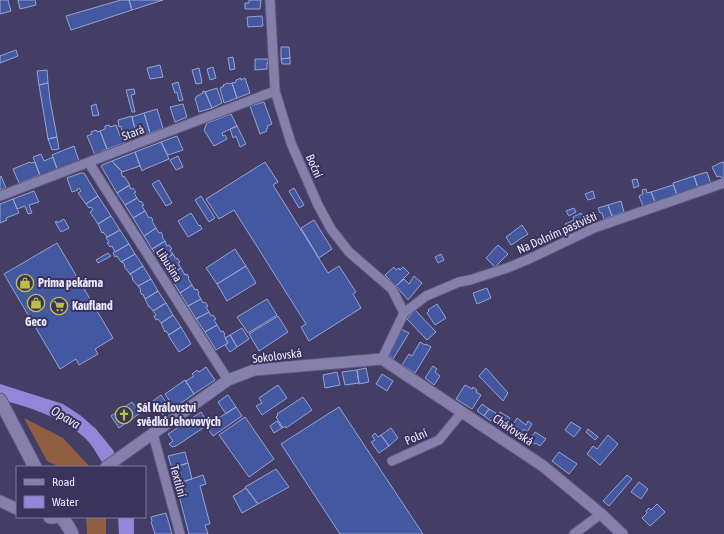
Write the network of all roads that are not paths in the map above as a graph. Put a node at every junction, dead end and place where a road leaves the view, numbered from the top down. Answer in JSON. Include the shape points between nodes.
{"nodes":[{"id":1,"x":270,"y":0,"type":"edge"},
{"id":2,"x":275,"y":91,"type":"junction"},
{"id":3,"x":89,"y":163,"type":"junction"},
{"id":4,"x":724,"y":183,"type":"edge"},
{"id":5,"x":0,"y":196,"type":"edge"},
{"id":6,"x":404,"y":313,"type":"junction"},
{"id":7,"x":382,"y":359,"type":"junction"},
{"id":8,"x":228,"y":380,"type":"junction"},
{"id":9,"x":0,"y":400,"type":"edge"},
{"id":10,"x":462,"y":412,"type":"junction"},
{"id":11,"x":153,"y":434,"type":"junction"},
{"id":12,"x":392,"y":461,"type":"dead end"},
{"id":13,"x":34,"y":466,"type":"edge"},
{"id":14,"x":107,"y":466,"type":"edge"},
{"id":15,"x":0,"y":501,"type":"edge"},
{"id":16,"x":16,"y":509,"type":"edge"},
{"id":17,"x":601,"y":514,"type":"junction"},
{"id":18,"x":63,"y":518,"type":"edge"},
{"id":19,"x":72,"y":534,"type":"edge"},
{"id":20,"x":180,"y":534,"type":"edge"},
{"id":21,"x":574,"y":534,"type":"edge"},
{"id":22,"x":622,"y":534,"type":"edge"}],
"edges":[{"from":1,"to":2,"type":"street","name":"Boční"},
{"from":2,"to":3,"type":"street","name":"Stará"},
{"from":2,"to":6,"type":"street","name":"Boční","via":[[291,143],[331,229],[349,252],[392,289]]},
{"from":3,"to":5,"type":"street","name":"Stará"},
{"from":3,"to":8,"type":"street","name":"Libušina"},
{"from":4,"to":6,"type":"street","name":"Na Dolním pastvišti","via":[[594,228],[507,268],[459,282],[426,296]]},
{"from":6,"to":7,"type":"street"},
{"from":7,"to":8,"type":"street","name":"Sokolovská","via":[[254,370]]},
{"from":7,"to":10,"type":"street","name":"Chářovská"},
{"from":8,"to":11,"type":"street","name":"Sokolovská"},
{"from":9,"to":13,"type":"main road"},
{"from":10,"to":12,"type":"street","name":"Polní","via":[[439,440]]},
{"from":10,"to":17,"type":"street","name":"Chářovská","via":[[544,466]]},
{"from":11,"to":14,"type":"street","name":"Sokolovská"},
{"from":11,"to":20,"type":"street","name":"Textilní"},
{"from":15,"to":16,"type":"street"},
{"from":17,"to":21,"type":"street"},
{"from":17,"to":22,"type":"street","name":"Chářovská"},
{"from":18,"to":19,"type":"main road"}]}
